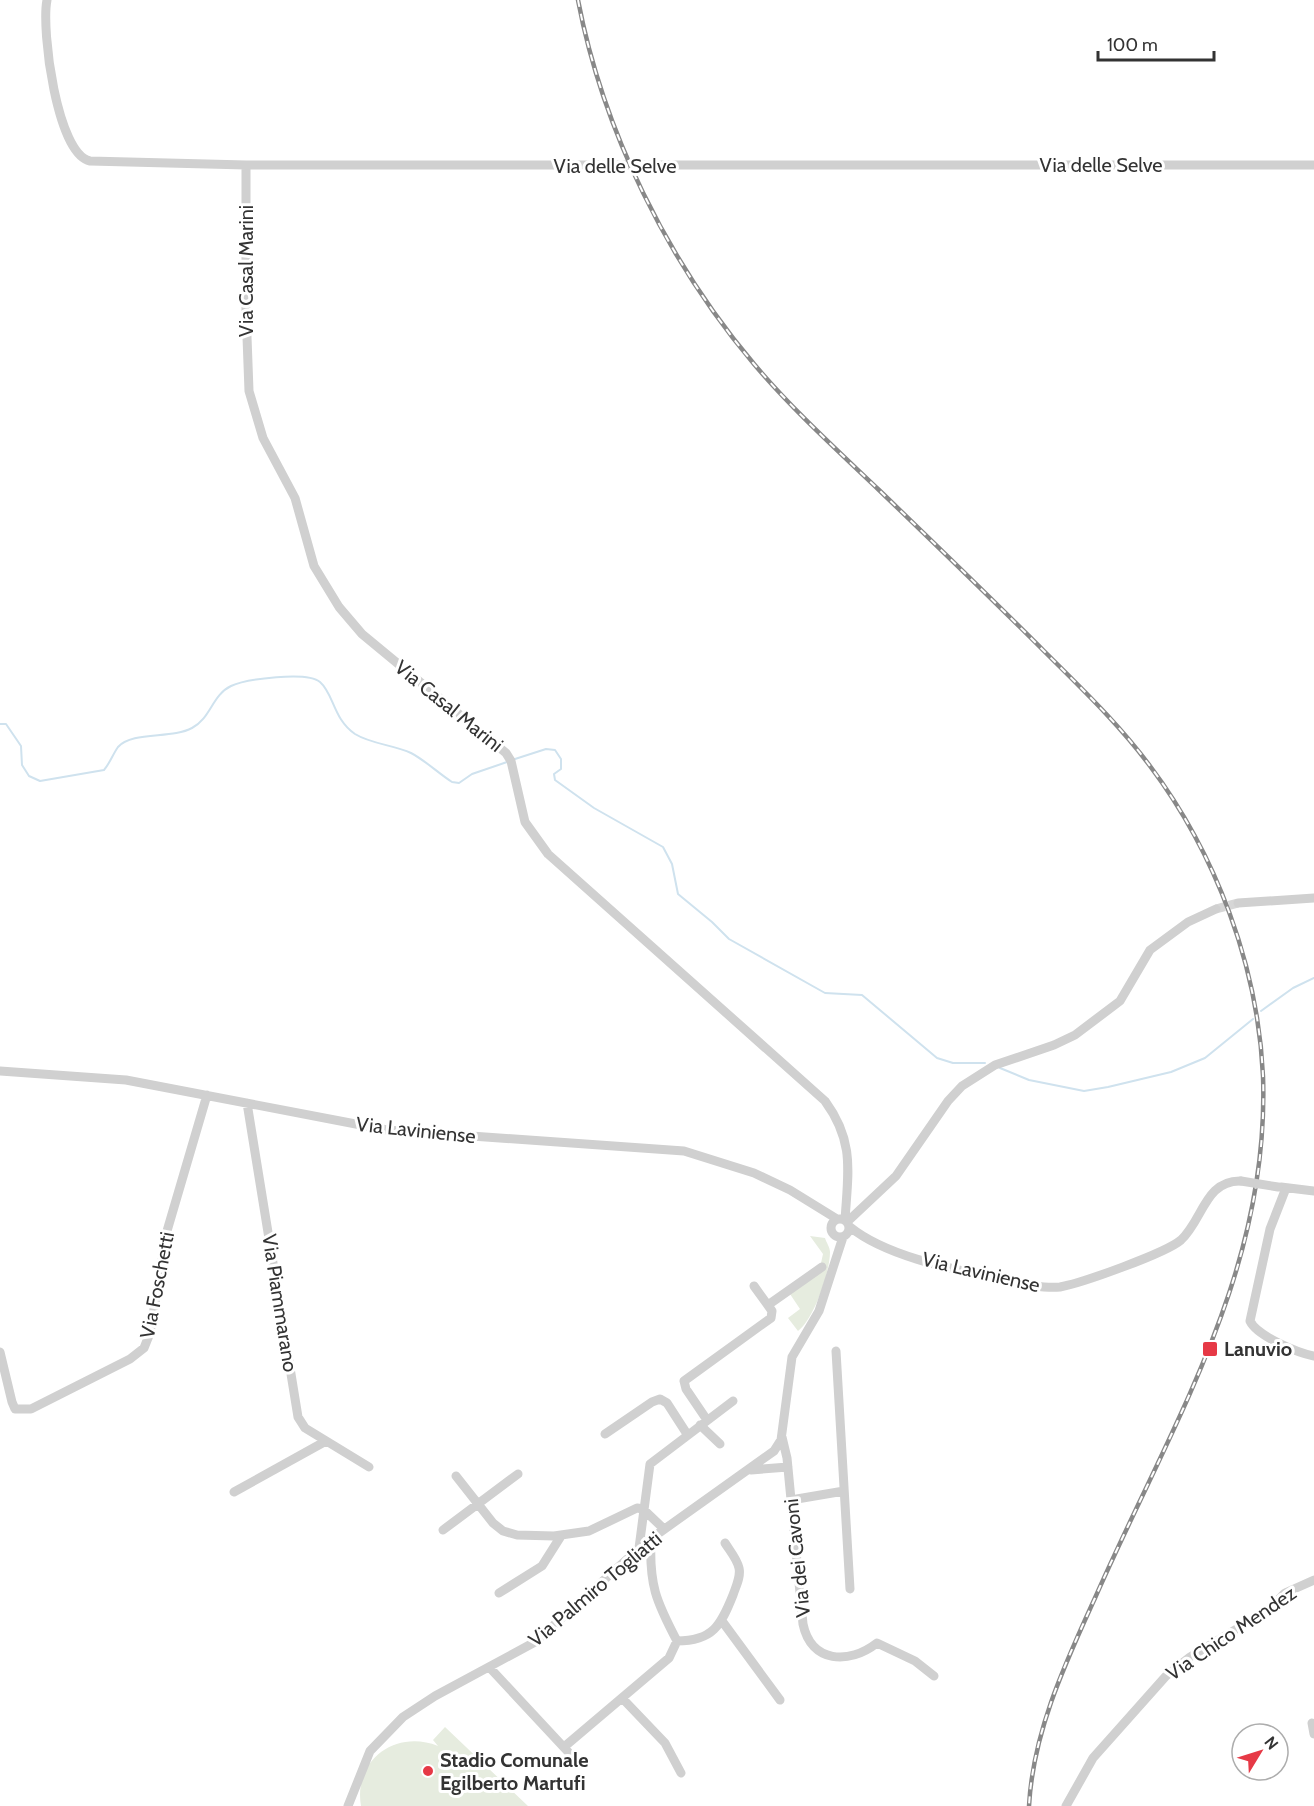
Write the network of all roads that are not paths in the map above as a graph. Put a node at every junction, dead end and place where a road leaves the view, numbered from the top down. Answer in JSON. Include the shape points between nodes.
{"nodes":[{"id":1,"x":47,"y":0,"type":"edge"},
{"id":2,"x":246,"y":165,"type":"junction"},
{"id":3,"x":1314,"y":165,"type":"edge"},
{"id":4,"x":1314,"y":898,"type":"edge"},
{"id":5,"x":1238,"y":903,"type":"tunnel mouth"},
{"id":6,"x":1216,"y":909,"type":"tunnel mouth"},
{"id":7,"x":0,"y":1071,"type":"edge"},
{"id":8,"x":207,"y":1095,"type":"junction"},
{"id":9,"x":247,"y":1103,"type":"junction"},
{"id":10,"x":1282,"y":1188,"type":"junction"},
{"id":11,"x":1314,"y":1191,"type":"edge"},
{"id":12,"x":842,"y":1228,"type":"junction"},
{"id":13,"x":822,"y":1267,"type":"dead end"},
{"id":14,"x":754,"y":1286,"type":"dead end"},
{"id":15,"x":768,"y":1305,"type":"junction"},
{"id":16,"x":836,"y":1351,"type":"dead end"},
{"id":17,"x":0,"y":1352,"type":"edge"},
{"id":18,"x":1314,"y":1356,"type":"edge"},
{"id":19,"x":733,"y":1401,"type":"dead end"},
{"id":20,"x":704,"y":1423,"type":"junction"},
{"id":21,"x":605,"y":1434,"type":"dead end"},
{"id":22,"x":687,"y":1434,"type":"junction"},
{"id":23,"x":781,"y":1435,"type":"junction"},
{"id":24,"x":326,"y":1441,"type":"junction"},
{"id":25,"x":720,"y":1444,"type":"dead end"},
{"id":26,"x":369,"y":1467,"type":"dead end"},
{"id":27,"x":788,"y":1467,"type":"junction"},
{"id":28,"x":750,"y":1470,"type":"junction"},
{"id":29,"x":518,"y":1474,"type":"dead end"},
{"id":30,"x":456,"y":1476,"type":"dead end"},
{"id":31,"x":844,"y":1491,"type":"junction"},
{"id":32,"x":234,"y":1492,"type":"dead end"},
{"id":33,"x":791,"y":1500,"type":"junction"},
{"id":34,"x":478,"y":1504,"type":"junction"},
{"id":35,"x":644,"y":1511,"type":"junction"},
{"id":36,"x":664,"y":1529,"type":"junction"},
{"id":37,"x":443,"y":1530,"type":"dead end"},
{"id":38,"x":561,"y":1536,"type":"junction"},
{"id":39,"x":651,"y":1539,"type":"junction"},
{"id":40,"x":725,"y":1543,"type":"dead end"},
{"id":41,"x":639,"y":1548,"type":"junction"},
{"id":42,"x":1314,"y":1580,"type":"edge"},
{"id":43,"x":850,"y":1589,"type":"dead end"},
{"id":44,"x":499,"y":1593,"type":"dead end"},
{"id":45,"x":722,"y":1621,"type":"junction"},
{"id":46,"x":677,"y":1641,"type":"junction"},
{"id":47,"x":490,"y":1668,"type":"junction"},
{"id":48,"x":934,"y":1676,"type":"dead end"},
{"id":49,"x":622,"y":1698,"type":"junction"},
{"id":50,"x":780,"y":1701,"type":"dead end"},
{"id":51,"x":1312,"y":1723,"type":"dead end"},
{"id":52,"x":1314,"y":1734,"type":"edge"},
{"id":53,"x":564,"y":1747,"type":"junction"},
{"id":54,"x":571,"y":1755,"type":"dead end"},
{"id":55,"x":681,"y":1773,"type":"dead end"},
{"id":56,"x":348,"y":1806,"type":"edge"},
{"id":57,"x":1066,"y":1806,"type":"edge"}],
"edges":[{"from":1,"to":2,"type":"street","name":"Via delle Selve","via":[[50,64],[68,138],[80,158]]},
{"from":2,"to":3,"type":"street","name":"Via delle Selve"},
{"from":2,"to":12,"type":"street","name":"Via Casal Marini","via":[[249,391],[262,438],[295,498],[318,573],[339,608],[367,639],[506,753],[525,822],[548,854],[825,1101],[840,1125],[848,1151]]},
{"from":4,"to":5,"type":"street"},
{"from":6,"to":12,"type":"street","via":[[1153,947],[1120,1001],[1075,1035],[995,1065],[962,1086],[896,1176]]},
{"from":7,"to":8,"type":"street","name":"Via Laviniense","via":[[110,1078]]},
{"from":8,"to":9,"type":"street","name":"Via Laviniense"},
{"from":8,"to":17,"type":"street","name":"Via Foschetti","via":[[167,1231],[151,1330],[142,1351],[21,1411],[12,1404]]},
{"from":9,"to":12,"type":"street","name":"Via Laviniense","via":[[394,1130],[684,1151],[747,1170],[782,1186],[822,1210]]},
{"from":9,"to":24,"type":"street","name":"Via Piammarano","via":[[298,1415],[305,1428]]},
{"from":10,"to":11,"type":"street"},
{"from":10,"to":12,"type":"street","name":"Via Laviniense","bridge":true,"via":[[1227,1182],[1213,1192],[1186,1235],[1173,1245],[1095,1277],[1059,1287],[1033,1286],[908,1256]]},
{"from":10,"to":18,"type":"street","via":[[1250,1317],[1254,1328]]},
{"from":12,"to":23,"type":"street","name":"Via Palmiro Togliatti","via":[[820,1307],[792,1357]]},
{"from":13,"to":15,"type":"street"},
{"from":14,"to":15,"type":"street"},
{"from":15,"to":20,"type":"street","via":[[772,1313],[768,1321],[686,1379],[686,1389]]},
{"from":16,"to":31,"type":"street"},
{"from":19,"to":20,"type":"street"},
{"from":20,"to":22,"type":"street"},
{"from":20,"to":25,"type":"street"},
{"from":21,"to":22,"type":"street","via":[[660,1400],[667,1403]]},
{"from":22,"to":35,"type":"street","via":[[650,1464]]},
{"from":23,"to":27,"type":"street","name":"Via dei Cavoni"},
{"from":23,"to":28,"type":"street","name":"Via Palmiro Togliatti","via":[[774,1451]]},
{"from":24,"to":26,"type":"street","name":"Via Piammarano"},
{"from":24,"to":32,"type":"street"},
{"from":27,"to":28,"type":"street","name":"Via Palmiro Togliatti"},
{"from":27,"to":33,"type":"street","name":"Via dei Cavoni"},
{"from":28,"to":36,"type":"street","name":"Via Palmiro Togliatti"},
{"from":29,"to":34,"type":"street"},
{"from":30,"to":34,"type":"street"},
{"from":31,"to":33,"type":"street"},
{"from":31,"to":43,"type":"street"},
{"from":33,"to":48,"type":"street","name":"Via dei Cavoni","via":[[802,1619],[808,1640],[820,1653],[835,1657],[857,1654],[877,1643],[915,1661]]},
{"from":34,"to":37,"type":"street"},
{"from":34,"to":38,"type":"street","via":[[506,1532]]},
{"from":35,"to":36,"type":"street"},
{"from":35,"to":38,"type":"street","via":[[633,1508],[596,1529]]},
{"from":35,"to":41,"type":"street"},
{"from":36,"to":39,"type":"street","name":"Via Palmiro Togliatti"},
{"from":38,"to":44,"type":"street","via":[[542,1566]]},
{"from":39,"to":41,"type":"street","name":"Via Palmiro Togliatti"},
{"from":39,"to":46,"type":"street","via":[[654,1592]]},
{"from":40,"to":45,"type":"street","via":[[737,1561],[739,1575]]},
{"from":41,"to":47,"type":"street","name":"Via Palmiro Togliatti","via":[[538,1639]]},
{"from":42,"to":57,"type":"street","name":"Via Chico Mendez","via":[[1285,1593],[1268,1610],[1166,1676],[1093,1758]]},
{"from":45,"to":46,"type":"street","via":[[707,1635]]},
{"from":45,"to":50,"type":"street"},
{"from":46,"to":49,"type":"street","via":[[669,1658]]},
{"from":47,"to":53,"type":"street"},
{"from":47,"to":56,"type":"street","name":"Via Palmiro Togliatti","via":[[426,1701],[384,1734],[365,1759]]},
{"from":49,"to":53,"type":"street"},
{"from":49,"to":55,"type":"street","via":[[665,1743]]},
{"from":51,"to":52,"type":"street"},
{"from":53,"to":54,"type":"street"}]}
